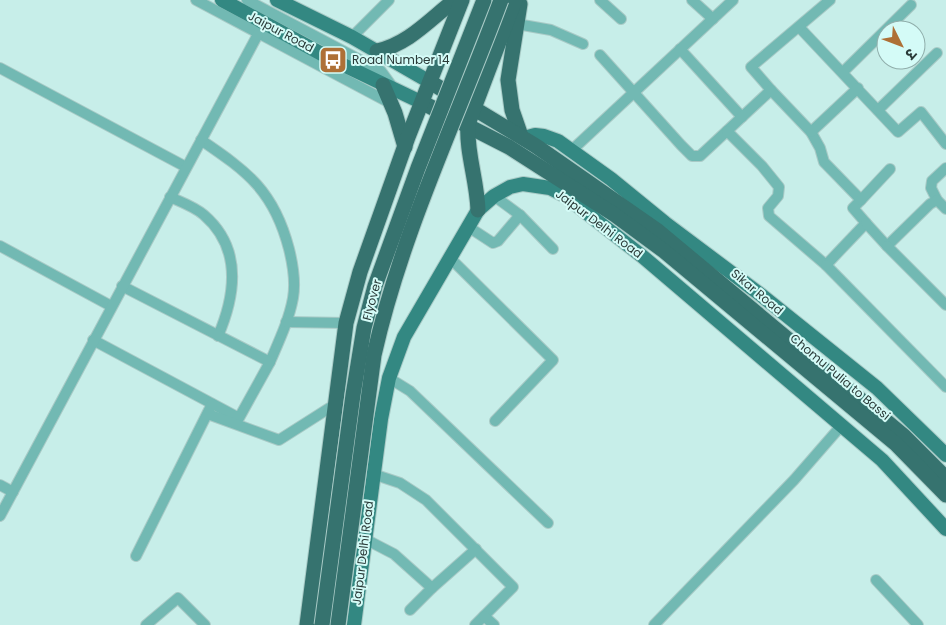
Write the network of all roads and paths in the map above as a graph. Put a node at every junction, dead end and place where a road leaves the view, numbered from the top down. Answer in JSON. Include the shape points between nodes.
{"nodes":[{"id":1,"x":196,"y":0,"type":"edge"},
{"id":2,"x":222,"y":0,"type":"edge"},
{"id":3,"x":247,"y":0,"type":"edge"},
{"id":4,"x":277,"y":0,"type":"edge"},
{"id":5,"x":389,"y":0,"type":"edge"},
{"id":6,"x":455,"y":0,"type":"edge"},
{"id":7,"x":462,"y":0,"type":"edge"},
{"id":8,"x":484,"y":0,"type":"edge"},
{"id":9,"x":501,"y":0,"type":"edge"},
{"id":10,"x":515,"y":0,"type":"edge"},
{"id":11,"x":520,"y":0,"type":"edge"},
{"id":12,"x":600,"y":0,"type":"edge"},
{"id":13,"x":692,"y":0,"type":"edge"},
{"id":14,"x":733,"y":0,"type":"edge"},
{"id":15,"x":830,"y":0,"type":"edge"},
{"id":16,"x":911,"y":5,"type":"dead end"},
{"id":17,"x":621,"y":19,"type":"dead end"},
{"id":18,"x":713,"y":19,"type":"junction"},
{"id":19,"x":517,"y":24,"type":"junction"},
{"id":20,"x":799,"y":27,"type":"junction"},
{"id":21,"x":261,"y":28,"type":"junction"},
{"id":22,"x":352,"y":38,"type":"junction"},
{"id":23,"x":583,"y":44,"type":"dead end"},
{"id":24,"x":680,"y":49,"type":"junction"},
{"id":25,"x":377,"y":51,"type":"junction"},
{"id":26,"x":937,"y":53,"type":"dead end"},
{"id":27,"x":600,"y":55,"type":"dead end"},
{"id":28,"x":0,"y":68,"type":"edge"},
{"id":29,"x":407,"y":68,"type":"junction"},
{"id":30,"x":843,"y":72,"type":"junction"},
{"id":31,"x":430,"y":82,"type":"junction"},
{"id":32,"x":388,"y":87,"type":"junction"},
{"id":33,"x":858,"y":88,"type":"junction"},
{"id":34,"x":771,"y":90,"type":"junction"},
{"id":35,"x":634,"y":92,"type":"junction"},
{"id":36,"x":423,"y":103,"type":"junction"},
{"id":37,"x":474,"y":108,"type":"junction"},
{"id":38,"x":878,"y":110,"type":"junction"},
{"id":39,"x":742,"y":117,"type":"junction"},
{"id":40,"x":468,"y":124,"type":"junction"},
{"id":41,"x":727,"y":131,"type":"junction"},
{"id":42,"x":811,"y":132,"type":"junction"},
{"id":43,"x":201,"y":140,"type":"junction"},
{"id":44,"x":527,"y":140,"type":"junction"},
{"id":45,"x":946,"y":144,"type":"edge"},
{"id":46,"x":405,"y":147,"type":"junction"},
{"id":47,"x":572,"y":150,"type":"junction"},
{"id":48,"x":186,"y":167,"type":"junction"},
{"id":49,"x":946,"y":168,"type":"edge"},
{"id":50,"x":890,"y":169,"type":"dead end"},
{"id":51,"x":494,"y":196,"type":"junction"},
{"id":52,"x":170,"y":197,"type":"junction"},
{"id":53,"x":861,"y":200,"type":"junction"},
{"id":54,"x":937,"y":200,"type":"junction"},
{"id":55,"x":946,"y":209,"type":"edge"},
{"id":56,"x":478,"y":210,"type":"junction"},
{"id":57,"x":520,"y":215,"type":"junction"},
{"id":58,"x":866,"y":223,"type":"junction"},
{"id":59,"x":467,"y":226,"type":"junction"},
{"id":60,"x":0,"y":246,"type":"edge"},
{"id":61,"x":887,"y":246,"type":"junction"},
{"id":62,"x":552,"y":249,"type":"dead end"},
{"id":63,"x":449,"y":257,"type":"junction"},
{"id":64,"x":826,"y":265,"type":"junction"},
{"id":65,"x":122,"y":286,"type":"junction"},
{"id":66,"x":946,"y":305,"type":"edge"},
{"id":67,"x":111,"y":306,"type":"junction"},
{"id":68,"x":286,"y":322,"type":"junction"},
{"id":69,"x":346,"y":324,"type":"junction"},
{"id":70,"x":218,"y":336,"type":"junction"},
{"id":71,"x":93,"y":340,"type":"junction"},
{"id":72,"x":270,"y":362,"type":"junction"},
{"id":73,"x":389,"y":378,"type":"junction"},
{"id":74,"x":946,"y":387,"type":"edge"},
{"id":75,"x":334,"y":405,"type":"junction"},
{"id":76,"x":210,"y":409,"type":"junction"},
{"id":77,"x":495,"y":422,"type":"dead end"},
{"id":78,"x":841,"y":426,"type":"junction"},
{"id":79,"x":946,"y":455,"type":"edge"},
{"id":80,"x":373,"y":474,"type":"junction"},
{"id":81,"x":946,"y":478,"type":"edge"},
{"id":82,"x":0,"y":485,"type":"edge"},
{"id":83,"x":13,"y":492,"type":"junction"},
{"id":84,"x":946,"y":495,"type":"edge"},
{"id":85,"x":0,"y":516,"type":"edge"},
{"id":86,"x":548,"y":523,"type":"dead end"},
{"id":87,"x":946,"y":529,"type":"edge"},
{"id":88,"x":364,"y":538,"type":"junction"},
{"id":89,"x":476,"y":549,"type":"junction"},
{"id":90,"x":136,"y":556,"type":"dead end"},
{"id":91,"x":876,"y":580,"type":"dead end"},
{"id":92,"x":432,"y":588,"type":"junction"},
{"id":93,"x":410,"y":610,"type":"dead end"},
{"id":94,"x":484,"y":616,"type":"junction"},
{"id":95,"x":146,"y":625,"type":"edge"},
{"id":96,"x":205,"y":625,"type":"edge"},
{"id":97,"x":308,"y":625,"type":"edge"},
{"id":98,"x":322,"y":625,"type":"edge"},
{"id":99,"x":338,"y":625,"type":"edge"},
{"id":100,"x":354,"y":625,"type":"edge"},
{"id":101,"x":475,"y":625,"type":"edge"},
{"id":102,"x":494,"y":625,"type":"edge"},
{"id":103,"x":654,"y":625,"type":"edge"},
{"id":104,"x":918,"y":625,"type":"edge"}],
"edges":[{"from":1,"to":21,"type":"street"},
{"from":2,"to":21,"type":"main road","name":"Jaipur Road"},
{"from":3,"to":32,"type":"street"},
{"from":4,"to":22,"type":"main road"},
{"from":5,"to":22,"type":"street"},
{"from":6,"to":25,"type":"highway","via":[[409,38]]},
{"from":7,"to":31,"type":"highway"},
{"from":8,"to":98,"type":"highway","name":"Flyover","bridge":true,"via":[[418,168],[375,286],[364,328]]},
{"from":9,"to":99,"type":"highway","name":"Flyover","bridge":true,"via":[[404,244],[384,313],[374,355]]},
{"from":10,"to":37,"type":"highway"},
{"from":11,"to":19,"type":"highway"},
{"from":12,"to":17,"type":"street"},
{"from":13,"to":18,"type":"street"},
{"from":14,"to":18,"type":"street"},
{"from":15,"to":20,"type":"street"},
{"from":16,"to":30,"type":"street"},
{"from":18,"to":24,"type":"street"},
{"from":19,"to":23,"type":"street","via":[[551,30]]},
{"from":19,"to":44,"type":"highway","via":[[508,80],[512,110]]},
{"from":20,"to":30,"type":"street"},
{"from":20,"to":34,"type":"street","via":[[751,67]]},
{"from":21,"to":32,"type":"main road","name":"Jaipur Road"},
{"from":21,"to":32,"type":"street"},
{"from":21,"to":43,"type":"street"},
{"from":22,"to":25,"type":"main road"},
{"from":24,"to":35,"type":"street"},
{"from":24,"to":39,"type":"street"},
{"from":25,"to":29,"type":"main road"},
{"from":26,"to":38,"type":"street"},
{"from":27,"to":35,"type":"street"},
{"from":28,"to":48,"type":"street"},
{"from":29,"to":31,"type":"main road"},
{"from":29,"to":32,"type":"street"},
{"from":30,"to":33,"type":"street"},
{"from":31,"to":36,"type":"highway"},
{"from":31,"to":37,"type":"highway","name":"Sikar Road"},
{"from":32,"to":36,"type":"main road","name":"Jaipur Road"},
{"from":32,"to":46,"type":"highway"},
{"from":33,"to":38,"type":"street"},
{"from":33,"to":42,"type":"street"},
{"from":34,"to":39,"type":"street"},
{"from":34,"to":42,"type":"street"},
{"from":35,"to":41,"type":"street","via":[[692,156],[700,156]]},
{"from":35,"to":47,"type":"street"},
{"from":36,"to":40,"type":"highway","name":"Chomu Pulia to Bassi"},
{"from":36,"to":46,"type":"highway"},
{"from":37,"to":40,"type":"highway"},
{"from":37,"to":44,"type":"highway","name":"Sikar Road"},
{"from":38,"to":45,"type":"street","via":[[898,132],[921,112]]},
{"from":39,"to":41,"type":"street"},
{"from":40,"to":56,"type":"highway"},
{"from":40,"to":84,"type":"highway","name":"Chomu Pulia to Bassi","via":[[564,181],[664,251],[896,444]]},
{"from":41,"to":64,"type":"street","via":[[779,187],[778,196],[768,208],[768,216]]},
{"from":42,"to":53,"type":"street","via":[[824,162]]},
{"from":43,"to":48,"type":"street"},
{"from":43,"to":68,"type":"street","via":[[246,172],[271,201],[284,232],[294,270],[293,297]]},
{"from":44,"to":47,"type":"main road","via":[[535,135],[544,136]]},
{"from":44,"to":81,"type":"highway","name":"Sikar Road","via":[[617,202],[715,277],[904,436]]},
{"from":46,"to":69,"type":"highway","via":[[360,272]]},
{"from":47,"to":79,"type":"main road","via":[[762,295],[877,388]]},
{"from":48,"to":52,"type":"street"},
{"from":49,"to":54,"type":"street","via":[[932,180],[931,188]]},
{"from":50,"to":53,"type":"street"},
{"from":51,"to":56,"type":"main road","name":"Jaipur Delhi Road"},
{"from":51,"to":57,"type":"street"},
{"from":51,"to":78,"type":"main road","name":"Jaipur Delhi Road","via":[[524,184],[550,188],[564,195],[642,256]]},
{"from":52,"to":65,"type":"street"},
{"from":52,"to":70,"type":"street","via":[[204,214],[220,234],[230,254],[233,283],[229,310]]},
{"from":53,"to":58,"type":"street","via":[[853,208]]},
{"from":54,"to":55,"type":"street"},
{"from":54,"to":61,"type":"street"},
{"from":56,"to":59,"type":"main road","name":"Jaipur Delhi Road"},
{"from":57,"to":59,"type":"street","via":[[498,242]]},
{"from":57,"to":62,"type":"street"},
{"from":58,"to":61,"type":"street"},
{"from":58,"to":64,"type":"street"},
{"from":59,"to":63,"type":"main road","name":"Jaipur Delhi Road"},
{"from":60,"to":67,"type":"street"},
{"from":61,"to":66,"type":"street"},
{"from":63,"to":73,"type":"main road","name":"Jaipur Delhi Road","via":[[415,316]]},
{"from":63,"to":77,"type":"street","via":[[553,360]]},
{"from":64,"to":74,"type":"street"},
{"from":65,"to":67,"type":"street"},
{"from":65,"to":70,"type":"street"},
{"from":67,"to":71,"type":"street"},
{"from":68,"to":69,"type":"street"},
{"from":68,"to":72,"type":"street"},
{"from":69,"to":75,"type":"highway"},
{"from":70,"to":72,"type":"street"},
{"from":71,"to":76,"type":"street"},
{"from":71,"to":83,"type":"street"},
{"from":72,"to":76,"type":"street","via":[[239,418]]},
{"from":73,"to":80,"type":"main road","name":"Jaipur Delhi Road"},
{"from":73,"to":86,"type":"street","via":[[410,391]]},
{"from":75,"to":76,"type":"street","via":[[279,440]]},
{"from":75,"to":97,"type":"highway"},
{"from":76,"to":90,"type":"street"},
{"from":78,"to":87,"type":"main road","name":"Jaipur Delhi Road","via":[[882,460]]},
{"from":78,"to":103,"type":"street","via":[[794,480]]},
{"from":80,"to":88,"type":"main road","name":"Jaipur Delhi Road"},
{"from":80,"to":89,"type":"street","via":[[400,483],[426,500]]},
{"from":82,"to":83,"type":"street"},
{"from":83,"to":85,"type":"street"},
{"from":88,"to":92,"type":"street","via":[[394,554]]},
{"from":88,"to":100,"type":"main road","name":"Jaipur Delhi Road"},
{"from":89,"to":92,"type":"street"},
{"from":89,"to":94,"type":"street","via":[[513,587]]},
{"from":91,"to":104,"type":"street"},
{"from":92,"to":93,"type":"street"},
{"from":94,"to":101,"type":"street"},
{"from":94,"to":102,"type":"street"},
{"from":95,"to":96,"type":"street","via":[[178,598]]}]}
